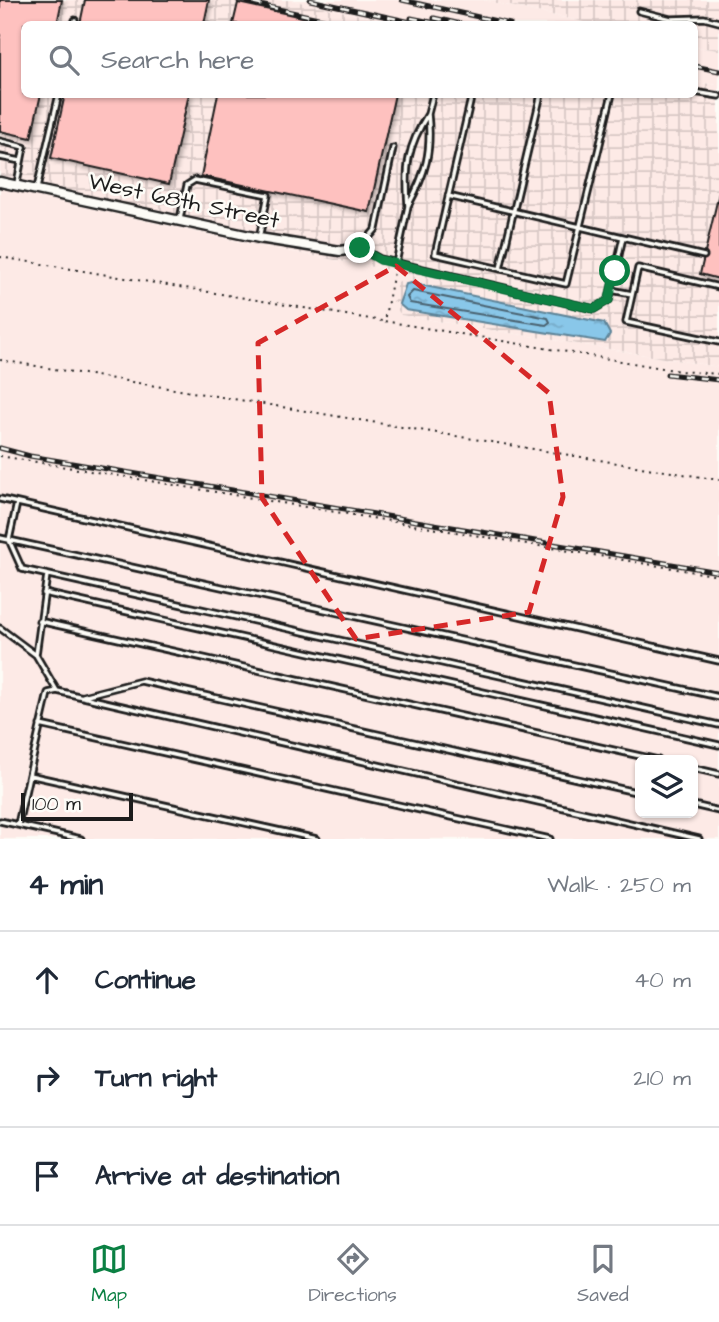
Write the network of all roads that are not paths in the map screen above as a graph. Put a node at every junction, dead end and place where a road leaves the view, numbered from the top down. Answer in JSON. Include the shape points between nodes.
{"nodes":[{"id":1,"x":639,"y":11,"type":"dead end"},
{"id":2,"x":719,"y":22,"type":"edge"},
{"id":3,"x":698,"y":92,"type":"edge"},
{"id":4,"x":719,"y":96,"type":"edge"},
{"id":5,"x":58,"y":98,"type":"edge"},
{"id":6,"x":432,"y":98,"type":"edge"},
{"id":7,"x":471,"y":98,"type":"edge"},
{"id":8,"x":540,"y":98,"type":"edge"},
{"id":9,"x":611,"y":98,"type":"edge"},
{"id":10,"x":428,"y":114,"type":"junction"},
{"id":11,"x":0,"y":141,"type":"edge"},
{"id":12,"x":393,"y":148,"type":"dead end"},
{"id":13,"x":0,"y":157,"type":"edge"},
{"id":14,"x":21,"y":161,"type":"junction"},
{"id":15,"x":0,"y":182,"type":"edge"},
{"id":16,"x":16,"y":185,"type":"junction"},
{"id":17,"x":37,"y":190,"type":"junction"},
{"id":18,"x":448,"y":196,"type":"junction"},
{"id":19,"x":408,"y":206,"type":"junction"},
{"id":20,"x":514,"y":211,"type":"junction"},
{"id":21,"x":179,"y":221,"type":"junction"},
{"id":22,"x":579,"y":226,"type":"junction"},
{"id":23,"x":623,"y":237,"type":"junction"},
{"id":24,"x":259,"y":238,"type":"junction"},
{"id":25,"x":360,"y":248,"type":"junction"},
{"id":26,"x":704,"y":256,"type":"dead end"},
{"id":27,"x":396,"y":263,"type":"junction"},
{"id":28,"x":500,"y":269,"type":"junction"},
{"id":29,"x":719,"y":286,"type":"edge"},
{"id":30,"x":611,"y":290,"type":"junction"},
{"id":31,"x":632,"y":294,"type":"junction"},
{"id":32,"x":719,"y":342,"type":"edge"},
{"id":33,"x":0,"y":499,"type":"edge"},
{"id":34,"x":18,"y":503,"type":"junction"},
{"id":35,"x":0,"y":537,"type":"edge"},
{"id":36,"x":9,"y":540,"type":"junction"},
{"id":37,"x":47,"y":575,"type":"junction"},
{"id":38,"x":44,"y":593,"type":"junction"},
{"id":39,"x":39,"y":621,"type":"junction"},
{"id":40,"x":0,"y":628,"type":"edge"},
{"id":41,"x":36,"y":655,"type":"junction"},
{"id":42,"x":719,"y":661,"type":"edge"},
{"id":43,"x":57,"y":691,"type":"junction"},
{"id":44,"x":80,"y":696,"type":"junction"},
{"id":45,"x":719,"y":698,"type":"edge"},
{"id":46,"x":40,"y":725,"type":"junction"},
{"id":47,"x":719,"y":725,"type":"edge"},
{"id":48,"x":719,"y":745,"type":"edge"},
{"id":49,"x":636,"y":755,"type":"edge"},
{"id":50,"x":698,"y":769,"type":"edge"},
{"id":51,"x":719,"y":774,"type":"edge"},
{"id":52,"x":29,"y":775,"type":"junction"},
{"id":53,"x":635,"y":792,"type":"edge"},
{"id":54,"x":698,"y":806,"type":"edge"},
{"id":55,"x":719,"y":811,"type":"edge"},
{"id":56,"x":0,"y":821,"type":"edge"},
{"id":57,"x":18,"y":825,"type":"junction"},
{"id":58,"x":81,"y":839,"type":"edge"},
{"id":59,"x":317,"y":839,"type":"edge"},
{"id":60,"x":550,"y":839,"type":"edge"},
{"id":61,"x":699,"y":839,"type":"edge"}],
"edges":[{"from":1,"to":2,"type":"lane","via":[[671,19]]},
{"from":3,"to":4,"type":"lane"},
{"from":5,"to":17,"type":"lane"},
{"from":6,"to":10,"type":"lane"},
{"from":7,"to":18,"type":"lane"},
{"from":8,"to":20,"type":"lane"},
{"from":9,"to":22,"type":"lane"},
{"from":10,"to":19,"type":"lane","via":[[431,144],[422,179]]},
{"from":10,"to":19,"type":"lane","via":[[411,147],[405,173]]},
{"from":11,"to":14,"type":"lane","via":[[24,147]]},
{"from":12,"to":25,"type":"lane","via":[[376,229]]},
{"from":13,"to":14,"type":"lane"},
{"from":14,"to":16,"type":"lane"},
{"from":15,"to":16,"type":"street","name":"West 68th Street"},
{"from":16,"to":17,"type":"street","name":"West 68th Street"},
{"from":17,"to":21,"type":"street","name":"West 68th Street"},
{"from":18,"to":20,"type":"lane"},
{"from":18,"to":28,"type":"lane","via":[[435,254]]},
{"from":19,"to":27,"type":"lane"},
{"from":20,"to":22,"type":"lane"},
{"from":20,"to":28,"type":"lane"},
{"from":21,"to":24,"type":"street","name":"West 68th Street"},
{"from":21,"to":24,"type":"lane","via":[[190,181],[268,195]]},
{"from":22,"to":23,"type":"lane"},
{"from":22,"to":28,"type":"lane","via":[[566,284]]},
{"from":23,"to":26,"type":"lane"},
{"from":23,"to":30,"type":"lane"},
{"from":24,"to":25,"type":"street","name":"West 68th Street","via":[[340,251]]},
{"from":25,"to":27,"type":"lane"},
{"from":27,"to":30,"type":"lane","via":[[594,309],[609,300]]},
{"from":29,"to":31,"type":"lane","via":[[638,268]]},
{"from":30,"to":31,"type":"lane"},
{"from":31,"to":32,"type":"lane","via":[[626,322]]},
{"from":33,"to":34,"type":"lane"},
{"from":34,"to":36,"type":"lane"},
{"from":34,"to":42,"type":"lane"},
{"from":35,"to":36,"type":"lane"},
{"from":36,"to":37,"type":"lane","via":[[22,569]]},
{"from":36,"to":45,"type":"lane"},
{"from":37,"to":38,"type":"lane"},
{"from":37,"to":47,"type":"lane"},
{"from":38,"to":39,"type":"lane"},
{"from":38,"to":48,"type":"lane"},
{"from":39,"to":41,"type":"lane"},
{"from":39,"to":49,"type":"lane"},
{"from":40,"to":41,"type":"lane"},
{"from":41,"to":43,"type":"lane"},
{"from":43,"to":44,"type":"lane"},
{"from":43,"to":46,"type":"lane","via":[[48,693]]},
{"from":44,"to":53,"type":"lane","via":[[141,681]]},
{"from":44,"to":61,"type":"lane"},
{"from":46,"to":52,"type":"lane"},
{"from":46,"to":60,"type":"lane"},
{"from":50,"to":51,"type":"lane"},
{"from":52,"to":57,"type":"lane"},
{"from":52,"to":59,"type":"lane"},
{"from":54,"to":55,"type":"lane"},
{"from":56,"to":57,"type":"lane"},
{"from":57,"to":58,"type":"lane"}]}
